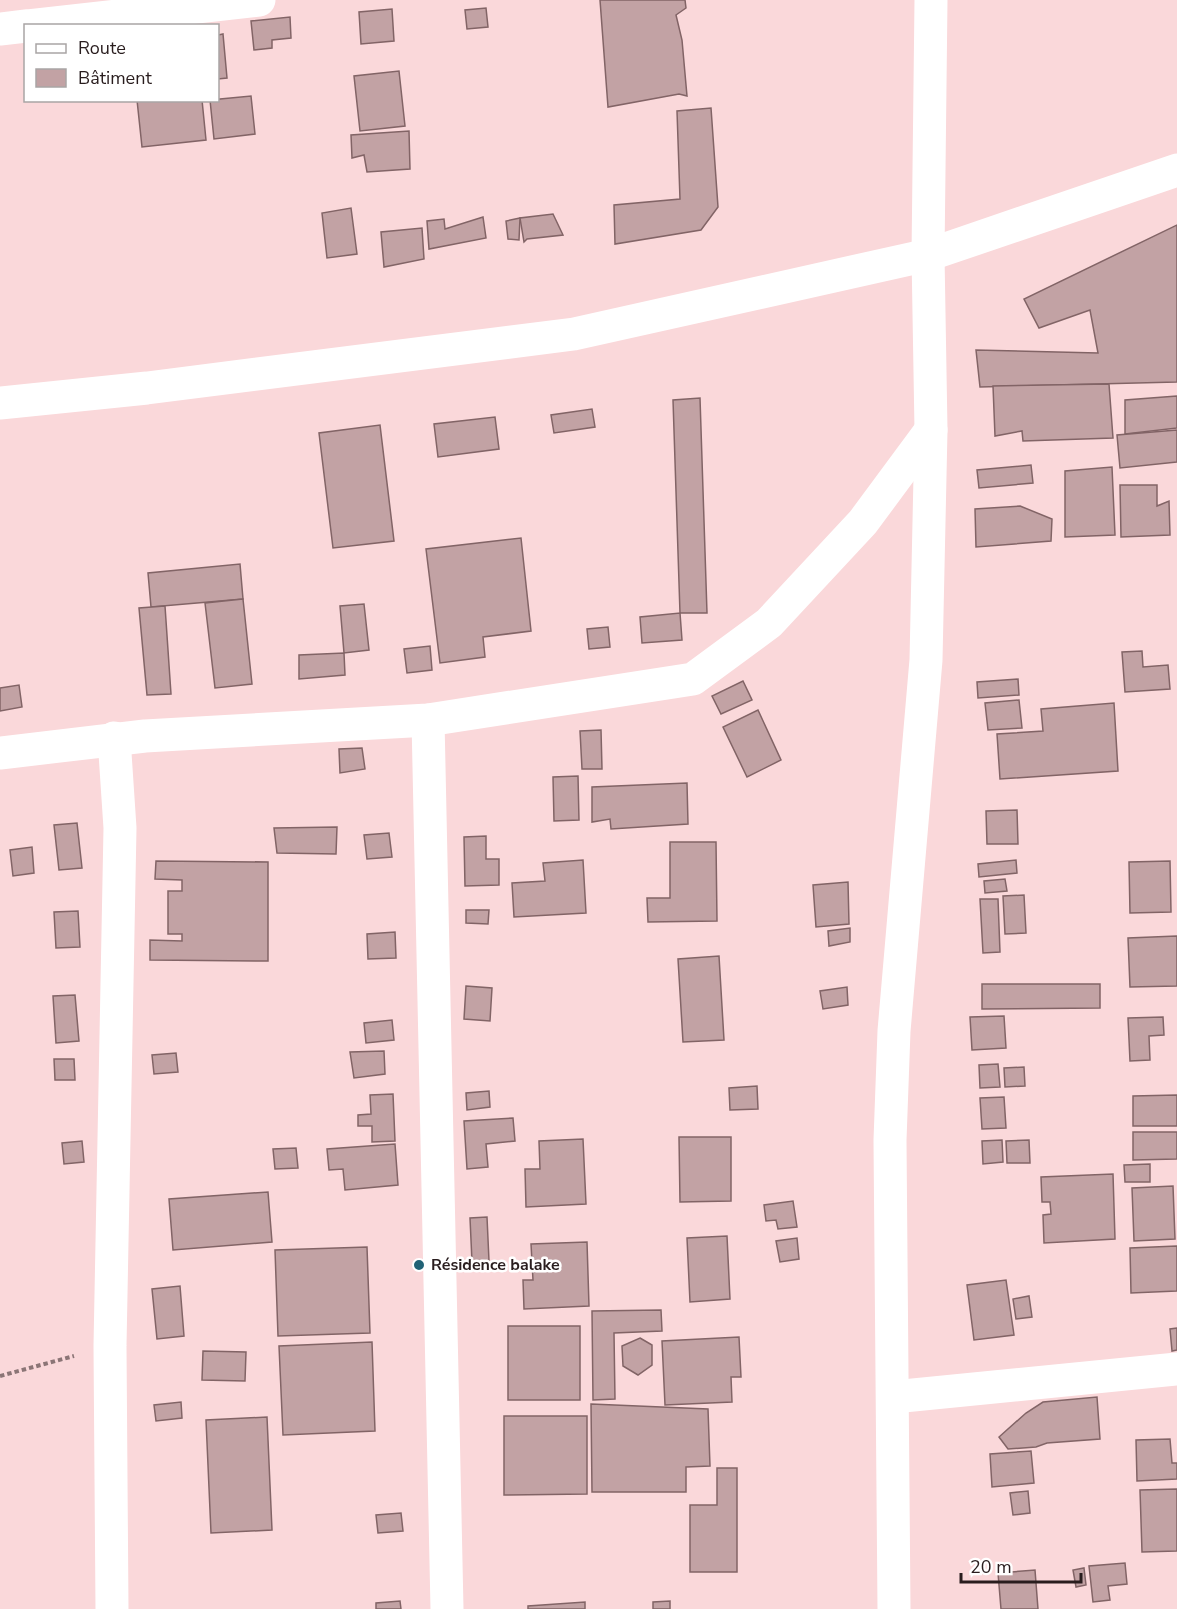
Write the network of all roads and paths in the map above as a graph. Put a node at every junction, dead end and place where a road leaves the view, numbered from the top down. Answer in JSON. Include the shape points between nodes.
{"nodes":[{"id":1,"x":259,"y":0,"type":"edge"},
{"id":2,"x":932,"y":0,"type":"edge"},
{"id":3,"x":102,"y":8,"type":"edge"},
{"id":4,"x":35,"y":24,"type":"edge"},
{"id":5,"x":24,"y":26,"type":"edge"},
{"id":6,"x":0,"y":29,"type":"edge"},
{"id":7,"x":1177,"y":170,"type":"edge"},
{"id":8,"x":928,"y":255,"type":"junction"},
{"id":9,"x":0,"y":403,"type":"edge"},
{"id":10,"x":931,"y":430,"type":"junction"},
{"id":11,"x":428,"y":720,"type":"junction"},
{"id":12,"x":114,"y":738,"type":"junction"},
{"id":13,"x":0,"y":753,"type":"edge"},
{"id":14,"x":110,"y":1346,"type":"junction"},
{"id":15,"x":1177,"y":1369,"type":"edge"},
{"id":16,"x":0,"y":1376,"type":"edge"},
{"id":17,"x":893,"y":1396,"type":"junction"},
{"id":18,"x":112,"y":1609,"type":"edge"},
{"id":19,"x":447,"y":1609,"type":"edge"},
{"id":20,"x":894,"y":1609,"type":"edge"}],
"edges":[{"from":1,"to":3,"type":"street"},
{"from":2,"to":8,"type":"street"},
{"from":3,"to":4,"type":"street"},
{"from":5,"to":6,"type":"street"},
{"from":7,"to":8,"type":"street"},
{"from":8,"to":9,"type":"street","via":[[574,334]]},
{"from":8,"to":10,"type":"street"},
{"from":10,"to":11,"type":"street","via":[[863,522],[770,623],[693,680]]},
{"from":10,"to":17,"type":"street","via":[[926,660],[894,1031],[890,1140]]},
{"from":11,"to":12,"type":"street"},
{"from":11,"to":19,"type":"street"},
{"from":12,"to":13,"type":"street"},
{"from":12,"to":14,"type":"street","via":[[120,828]]},
{"from":14,"to":16,"type":"path"},
{"from":14,"to":18,"type":"street"},
{"from":15,"to":17,"type":"street"},
{"from":17,"to":20,"type":"street"}]}
